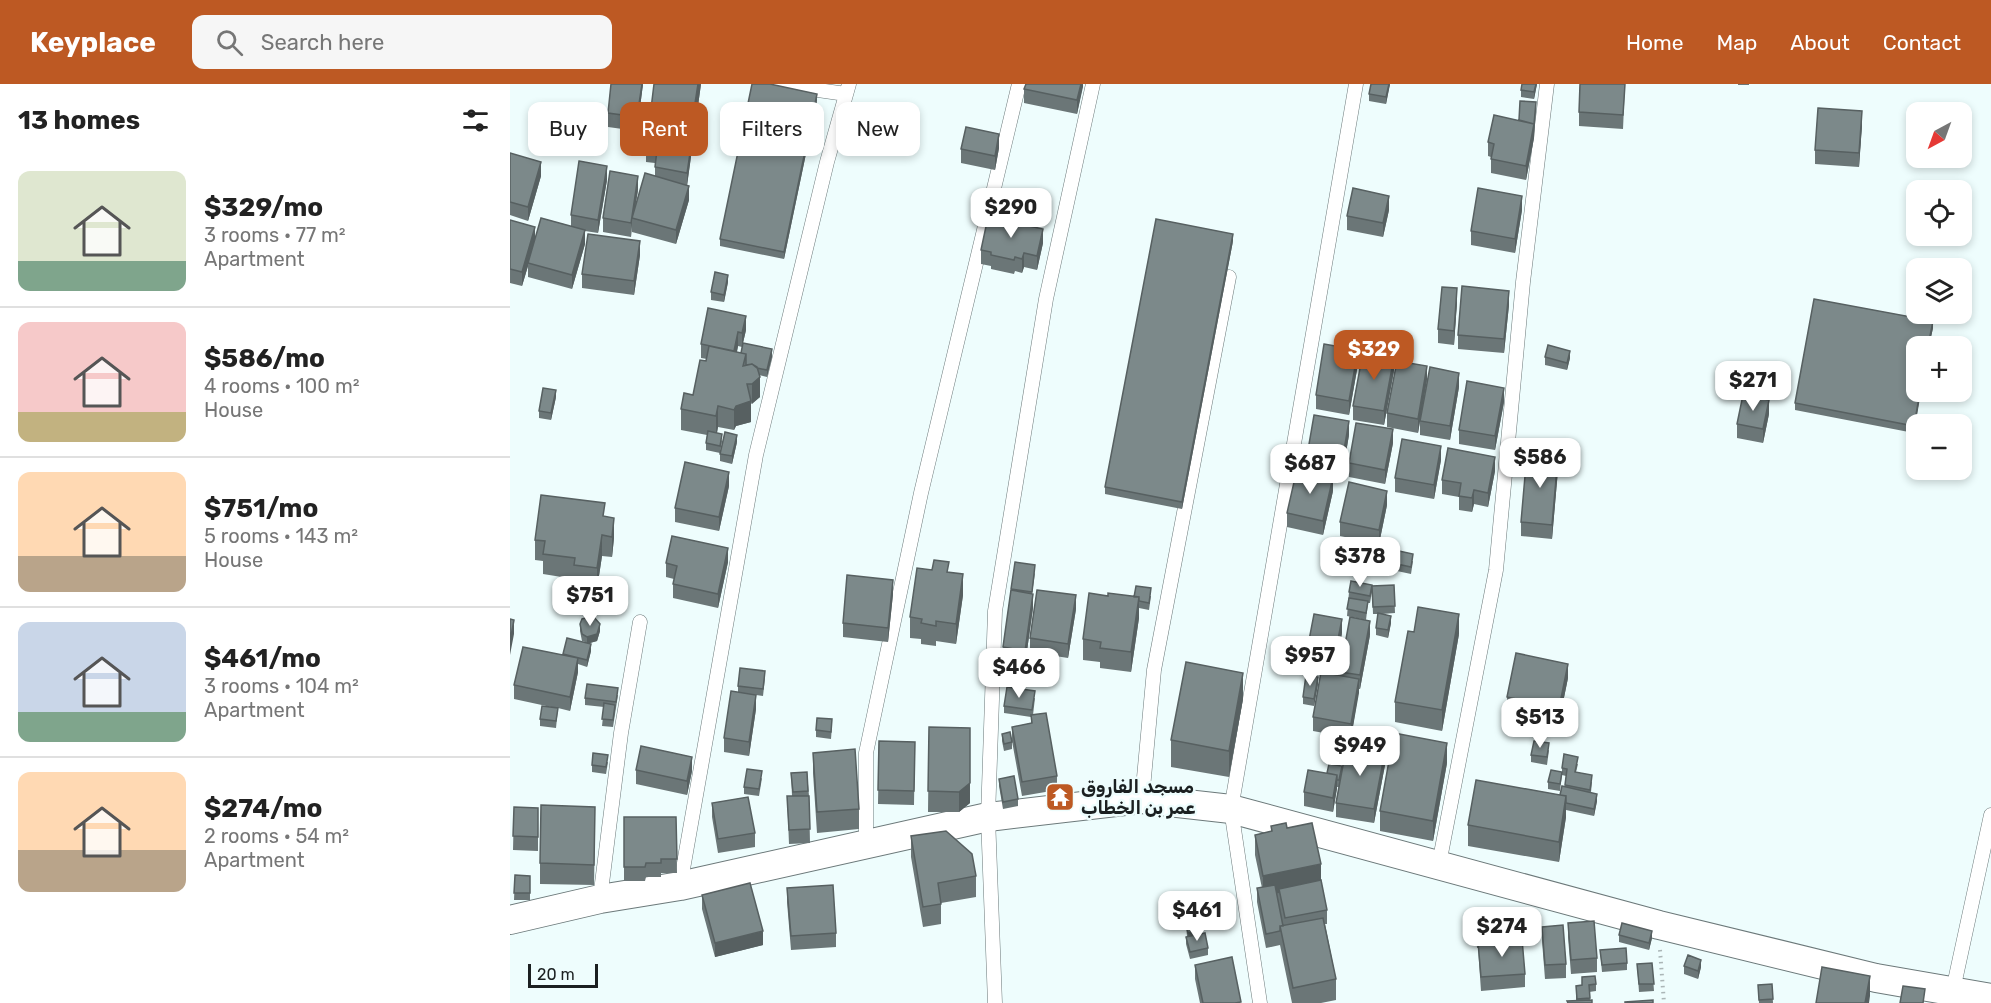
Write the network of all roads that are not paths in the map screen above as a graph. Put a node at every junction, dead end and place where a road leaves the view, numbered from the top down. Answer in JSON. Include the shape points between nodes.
{"nodes":[{"id":1,"x":776,"y":84,"type":"edge"},
{"id":2,"x":1019,"y":84,"type":"edge"},
{"id":3,"x":1093,"y":84,"type":"edge"},
{"id":4,"x":1356,"y":84,"type":"edge"},
{"id":5,"x":1547,"y":84,"type":"edge"},
{"id":6,"x":848,"y":89,"type":"edge"},
{"id":7,"x":1229,"y":277,"type":"dead end"},
{"id":8,"x":640,"y":622,"type":"dead end"},
{"id":9,"x":1142,"y":800,"type":"junction"},
{"id":10,"x":1231,"y":809,"type":"junction"},
{"id":11,"x":1991,"y":815,"type":"edge"},
{"id":12,"x":988,"y":817,"type":"junction"},
{"id":13,"x":866,"y":844,"type":"junction"},
{"id":14,"x":1439,"y":864,"type":"junction"},
{"id":15,"x":680,"y":886,"type":"junction"},
{"id":16,"x":600,"y":899,"type":"junction"},
{"id":17,"x":510,"y":921,"type":"edge"},
{"id":18,"x":1953,"y":990,"type":"junction"},
{"id":19,"x":1991,"y":998,"type":"edge"},
{"id":20,"x":995,"y":1003,"type":"edge"},
{"id":21,"x":1260,"y":1003,"type":"edge"}],
"edges":[{"from":1,"to":6,"type":"lane"},
{"from":2,"to":13,"type":"lane","via":[[921,493],[866,753]]},
{"from":3,"to":12,"type":"lane","via":[[1046,299],[995,611]]},
{"from":4,"to":10,"type":"lane"},
{"from":5,"to":14,"type":"lane","via":[[1522,282],[1496,570]]},
{"from":6,"to":15,"type":"lane","via":[[756,455]]},
{"from":7,"to":9,"type":"lane","via":[[1154,670]]},
{"from":8,"to":16,"type":"lane"},
{"from":9,"to":10,"type":"street"},
{"from":9,"to":12,"type":"street"},
{"from":10,"to":14,"type":"street"},
{"from":10,"to":21,"type":"lane"},
{"from":11,"to":18,"type":"lane"},
{"from":12,"to":13,"type":"street"},
{"from":12,"to":20,"type":"lane"},
{"from":13,"to":15,"type":"street"},
{"from":14,"to":18,"type":"street","via":[[1659,925],[1876,978]]},
{"from":15,"to":16,"type":"street"},
{"from":16,"to":17,"type":"street"},
{"from":18,"to":19,"type":"street"}]}
